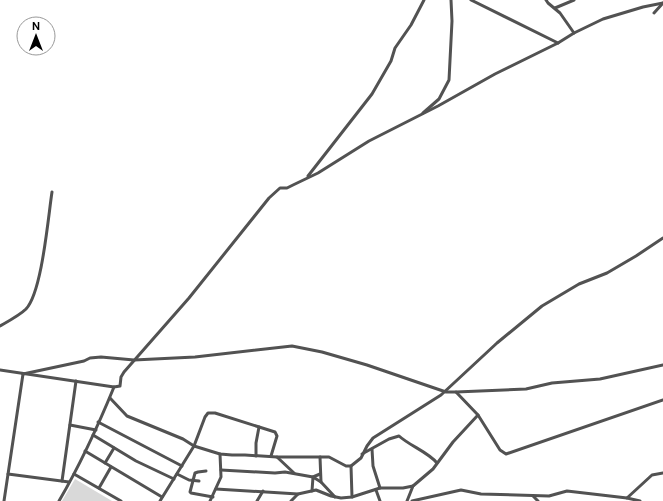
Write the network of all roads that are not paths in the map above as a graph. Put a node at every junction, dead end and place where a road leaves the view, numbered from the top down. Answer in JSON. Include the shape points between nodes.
{"nodes":[{"id":1,"x":424,"y":0,"type":"edge"},
{"id":2,"x":450,"y":0,"type":"edge"},
{"id":3,"x":471,"y":0,"type":"edge"},
{"id":4,"x":546,"y":0,"type":"edge"},
{"id":5,"x":574,"y":0,"type":"edge"},
{"id":6,"x":663,"y":3,"type":"edge"},
{"id":7,"x":555,"y":8,"type":"junction"},
{"id":8,"x":654,"y":13,"type":"dead end"},
{"id":9,"x":574,"y":33,"type":"junction"},
{"id":10,"x":558,"y":43,"type":"junction"},
{"id":11,"x":419,"y":116,"type":"junction"},
{"id":12,"x":308,"y":178,"type":"junction"},
{"id":13,"x":52,"y":192,"type":"dead end"},
{"id":14,"x":663,"y":238,"type":"edge"},
{"id":15,"x":0,"y":326,"type":"edge"},
{"id":16,"x":134,"y":360,"type":"junction"},
{"id":17,"x":663,"y":365,"type":"edge"},
{"id":18,"x":0,"y":370,"type":"edge"},
{"id":19,"x":23,"y":374,"type":"junction"},
{"id":20,"x":76,"y":381,"type":"junction"},
{"id":21,"x":114,"y":387,"type":"junction"},
{"id":22,"x":446,"y":392,"type":"junction"},
{"id":23,"x":456,"y":392,"type":"junction"},
{"id":24,"x":110,"y":398,"type":"junction"},
{"id":25,"x":663,"y":400,"type":"edge"},
{"id":26,"x":478,"y":415,"type":"junction"},
{"id":27,"x":98,"y":422,"type":"junction"},
{"id":28,"x":70,"y":425,"type":"junction"},
{"id":29,"x":260,"y":427,"type":"junction"},
{"id":30,"x":96,"y":430,"type":"junction"},
{"id":31,"x":93,"y":435,"type":"junction"},
{"id":32,"x":194,"y":446,"type":"junction"},
{"id":33,"x":114,"y":448,"type":"junction"},
{"id":34,"x":372,"y":449,"type":"junction"},
{"id":35,"x":85,"y":451,"type":"junction"},
{"id":36,"x":220,"y":454,"type":"junction"},
{"id":37,"x":362,"y":454,"type":"junction"},
{"id":38,"x":256,"y":456,"type":"junction"},
{"id":39,"x":271,"y":456,"type":"junction"},
{"id":40,"x":277,"y":457,"type":"junction"},
{"id":41,"x":320,"y":457,"type":"junction"},
{"id":42,"x":105,"y":463,"type":"junction"},
{"id":43,"x":437,"y":463,"type":"junction"},
{"id":44,"x":182,"y":466,"type":"junction"},
{"id":45,"x":351,"y":466,"type":"junction"},
{"id":46,"x":111,"y":467,"type":"junction"},
{"id":47,"x":221,"y":470,"type":"junction"},
{"id":48,"x":206,"y":472,"type":"dead end"},
{"id":49,"x":294,"y":473,"type":"junction"},
{"id":50,"x":663,"y":473,"type":"edge"},
{"id":51,"x":8,"y":474,"type":"junction"},
{"id":52,"x":74,"y":474,"type":"junction"},
{"id":53,"x":177,"y":474,"type":"junction"},
{"id":54,"x":320,"y":474,"type":"junction"},
{"id":55,"x":313,"y":477,"type":"junction"},
{"id":56,"x":174,"y":479,"type":"junction"},
{"id":57,"x":62,"y":481,"type":"junction"},
{"id":58,"x":193,"y":481,"type":"junction"},
{"id":59,"x":199,"y":481,"type":"dead end"},
{"id":60,"x":70,"y":482,"type":"junction"},
{"id":61,"x":321,"y":482,"type":"junction"},
{"id":62,"x":413,"y":486,"type":"junction"},
{"id":63,"x":99,"y":488,"type":"junction"},
{"id":64,"x":216,"y":489,"type":"junction"},
{"id":65,"x":378,"y":489,"type":"junction"},
{"id":66,"x":263,"y":491,"type":"junction"},
{"id":67,"x":312,"y":491,"type":"junction"},
{"id":68,"x":298,"y":494,"type":"junction"},
{"id":69,"x":213,"y":496,"type":"junction"},
{"id":70,"x":534,"y":496,"type":"junction"},
{"id":71,"x":162,"y":497,"type":"junction"},
{"id":72,"x":334,"y":497,"type":"junction"},
{"id":73,"x":352,"y":497,"type":"junction"},
{"id":74,"x":627,"y":498,"type":"junction"},
{"id":75,"x":342,"y":499,"type":"edge"},
{"id":76,"x":4,"y":501,"type":"edge"},
{"id":77,"x":59,"y":501,"type":"edge"},
{"id":78,"x":121,"y":501,"type":"edge"},
{"id":79,"x":160,"y":501,"type":"edge"},
{"id":80,"x":210,"y":501,"type":"edge"},
{"id":81,"x":258,"y":501,"type":"edge"},
{"id":82,"x":293,"y":501,"type":"edge"},
{"id":83,"x":380,"y":501,"type":"edge"},
{"id":84,"x":407,"y":501,"type":"edge"},
{"id":85,"x":412,"y":501,"type":"edge"},
{"id":86,"x":538,"y":501,"type":"edge"},
{"id":87,"x":640,"y":501,"type":"edge"}],
"edges":[{"from":1,"to":12,"type":"street","via":[[395,48],[391,61],[372,94]]},
{"from":2,"to":11,"type":"street","via":[[452,21],[449,80],[439,99]]},
{"from":3,"to":10,"type":"street"},
{"from":4,"to":7,"type":"street"},
{"from":5,"to":7,"type":"street"},
{"from":6,"to":8,"type":"street"},
{"from":6,"to":9,"type":"street","via":[[603,20]]},
{"from":7,"to":9,"type":"street"},
{"from":9,"to":10,"type":"street"},
{"from":10,"to":11,"type":"street"},
{"from":11,"to":12,"type":"street","via":[[369,141]]},
{"from":12,"to":16,"type":"street","via":[[287,188],[280,188],[269,198],[189,298]]},
{"from":13,"to":15,"type":"street","via":[[34,295],[26,309]]},
{"from":14,"to":22,"type":"street","via":[[607,273],[579,284],[542,306],[497,342]]},
{"from":16,"to":19,"type":"street","via":[[90,358],[84,362]]},
{"from":16,"to":21,"type":"street","via":[[121,377],[120,386]]},
{"from":16,"to":22,"type":"street","via":[[195,357],[292,346],[367,365]]},
{"from":17,"to":23,"type":"street","via":[[600,379],[552,383],[526,389]]},
{"from":18,"to":19,"type":"street"},
{"from":19,"to":20,"type":"street"},
{"from":19,"to":51,"type":"street"},
{"from":20,"to":21,"type":"street"},
{"from":20,"to":28,"type":"street"},
{"from":21,"to":24,"type":"street"},
{"from":22,"to":23,"type":"street"},
{"from":22,"to":37,"type":"street","via":[[377,435]]},
{"from":23,"to":26,"type":"street"},
{"from":24,"to":27,"type":"street"},
{"from":24,"to":32,"type":"street","via":[[127,416]]},
{"from":25,"to":26,"type":"street","via":[[506,454],[500,450]]},
{"from":26,"to":43,"type":"street"},
{"from":27,"to":30,"type":"street"},
{"from":27,"to":44,"type":"street"},
{"from":28,"to":30,"type":"street"},
{"from":28,"to":57,"type":"street"},
{"from":29,"to":32,"type":"street","via":[[210,412],[205,417]]},
{"from":29,"to":38,"type":"street"},
{"from":29,"to":39,"type":"street","via":[[277,434]]},
{"from":30,"to":31,"type":"street"},
{"from":31,"to":33,"type":"street"},
{"from":31,"to":35,"type":"street"},
{"from":32,"to":36,"type":"street"},
{"from":32,"to":44,"type":"street"},
{"from":33,"to":42,"type":"street"},
{"from":33,"to":56,"type":"street","via":[[151,470]]},
{"from":34,"to":37,"type":"street"},
{"from":34,"to":43,"type":"street","via":[[399,436]]},
{"from":34,"to":65,"type":"street"},
{"from":35,"to":42,"type":"street"},
{"from":35,"to":52,"type":"street"},
{"from":36,"to":38,"type":"street"},
{"from":36,"to":47,"type":"street"},
{"from":37,"to":45,"type":"street"},
{"from":38,"to":39,"type":"street"},
{"from":39,"to":40,"type":"street"},
{"from":40,"to":41,"type":"street"},
{"from":40,"to":49,"type":"street"},
{"from":41,"to":45,"type":"street","via":[[329,457]]},
{"from":41,"to":54,"type":"street"},
{"from":42,"to":46,"type":"street"},
{"from":43,"to":62,"type":"street"},
{"from":44,"to":53,"type":"street"},
{"from":45,"to":73,"type":"street"},
{"from":46,"to":63,"type":"street"},
{"from":46,"to":71,"type":"street"},
{"from":47,"to":49,"type":"street"},
{"from":47,"to":64,"type":"street"},
{"from":48,"to":58,"type":"street","via":[[196,472]]},
{"from":49,"to":55,"type":"street"},
{"from":50,"to":74,"type":"street","via":[[652,475]]},
{"from":51,"to":57,"type":"street"},
{"from":51,"to":76,"type":"street"},
{"from":52,"to":60,"type":"street"},
{"from":52,"to":63,"type":"street"},
{"from":53,"to":56,"type":"street"},
{"from":53,"to":58,"type":"street"},
{"from":54,"to":55,"type":"street"},
{"from":54,"to":61,"type":"street"},
{"from":55,"to":61,"type":"street"},
{"from":55,"to":67,"type":"street"},
{"from":56,"to":71,"type":"street"},
{"from":57,"to":60,"type":"street"},
{"from":58,"to":59,"type":"street"},
{"from":58,"to":69,"type":"street","via":[[191,493]]},
{"from":60,"to":77,"type":"street"},
{"from":61,"to":72,"type":"street"},
{"from":62,"to":65,"type":"street"},
{"from":62,"to":84,"type":"street"},
{"from":63,"to":78,"type":"street"},
{"from":64,"to":66,"type":"street"},
{"from":64,"to":69,"type":"street"},
{"from":65,"to":73,"type":"street"},
{"from":65,"to":83,"type":"street"},
{"from":66,"to":68,"type":"street"},
{"from":66,"to":81,"type":"street"},
{"from":67,"to":68,"type":"street"},
{"from":67,"to":72,"type":"street","via":[[316,490]]},
{"from":68,"to":82,"type":"street"},
{"from":69,"to":80,"type":"street"},
{"from":70,"to":74,"type":"street","via":[[549,496],[568,491]]},
{"from":70,"to":85,"type":"street","via":[[481,494],[461,490]]},
{"from":70,"to":86,"type":"street"},
{"from":71,"to":79,"type":"street"},
{"from":72,"to":75,"type":"street"},
{"from":73,"to":75,"type":"street"},
{"from":74,"to":87,"type":"street"}]}
